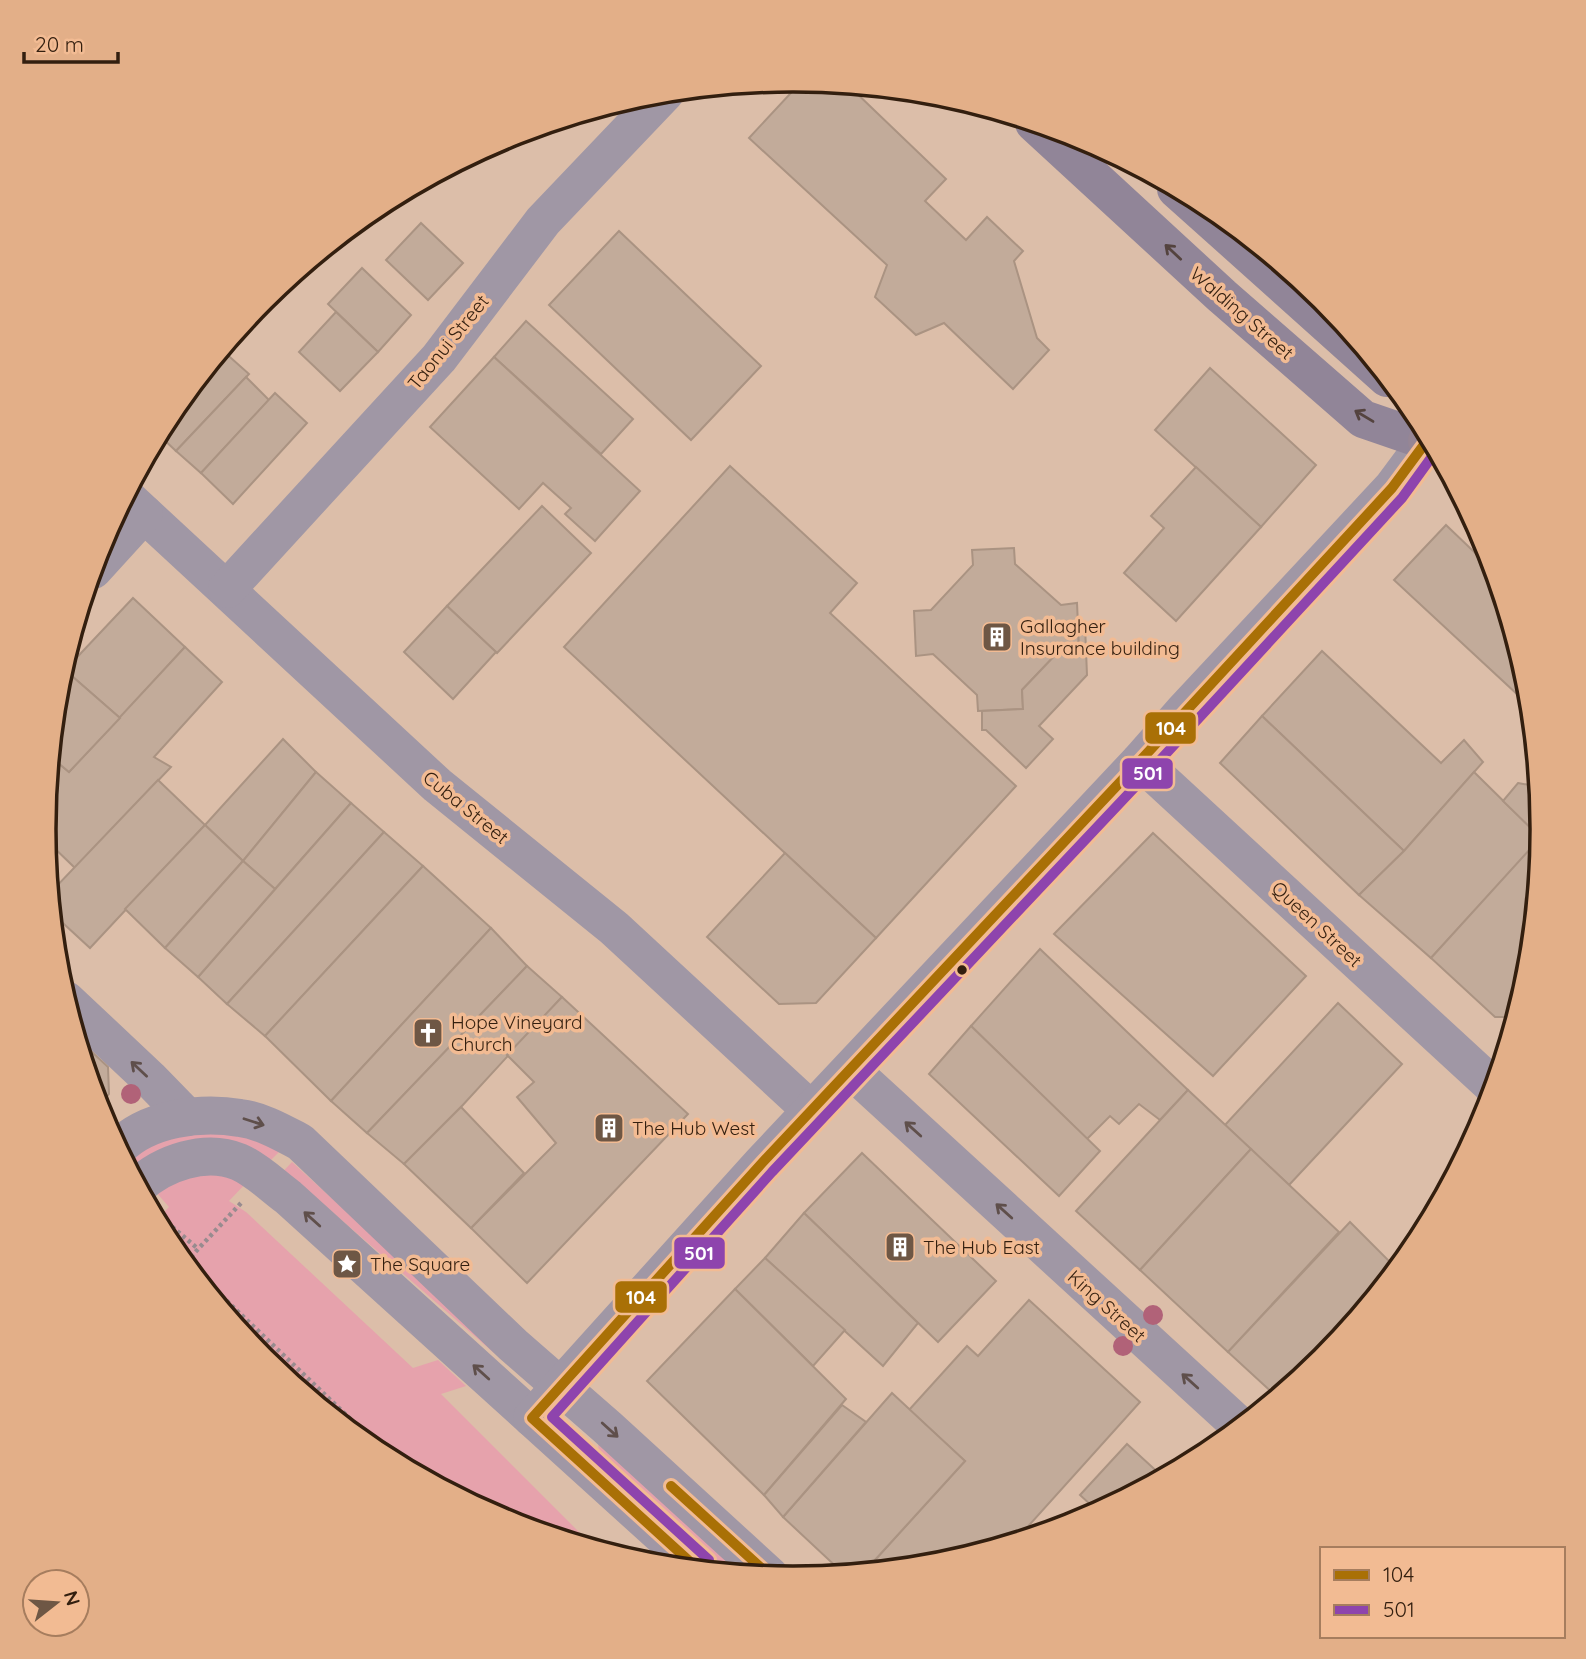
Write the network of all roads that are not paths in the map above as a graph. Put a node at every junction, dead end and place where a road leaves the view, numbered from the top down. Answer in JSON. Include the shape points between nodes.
{"nodes":[{"id":1,"x":652,"y":106,"type":"edge"},
{"id":2,"x":1053,"y":141,"type":"edge"},
{"id":3,"x":1226,"y":234,"type":"edge"},
{"id":4,"x":1338,"y":334,"type":"edge"},
{"id":5,"x":1417,"y":437,"type":"edge"},
{"id":6,"x":1424,"y":449,"type":"edge"},
{"id":7,"x":135,"y":505,"type":"edge"},
{"id":8,"x":123,"y":524,"type":"edge"},
{"id":9,"x":227,"y":589,"type":"junction"},
{"id":10,"x":1140,"y":761,"type":"junction"},
{"id":11,"x":79,"y":1012,"type":"edge"},
{"id":12,"x":851,"y":1070,"type":"junction"},
{"id":13,"x":1486,"y":1080,"type":"edge"},
{"id":14,"x":812,"y":1111,"type":"junction"},
{"id":15,"x":187,"y":1117,"type":"junction"},
{"id":16,"x":126,"y":1142,"type":"edge"},
{"id":17,"x":145,"y":1179,"type":"edge"},
{"id":18,"x":558,"y":1386,"type":"junction"},
{"id":19,"x":532,"y":1418,"type":"junction"},
{"id":20,"x":1233,"y":1420,"type":"edge"},
{"id":21,"x":687,"y":1558,"type":"edge"},
{"id":22,"x":758,"y":1565,"type":"edge"}],
"edges":[{"from":1,"to":9,"type":"street","name":"Taonui Street","via":[[543,221],[439,358]]},
{"from":5,"to":2,"type":"main road","name":"Walding Street","one_way":true,"via":[[1363,419]]},
{"from":3,"to":4,"type":"main road"},
{"from":6,"to":10,"type":"street"},
{"from":7,"to":8,"type":"street"},
{"from":7,"to":9,"type":"street","name":"Cuba Street"},
{"from":9,"to":14,"type":"street","name":"Cuba Street","via":[[437,785],[614,928]]},
{"from":10,"to":12,"type":"street"},
{"from":10,"to":13,"type":"street","name":"Queen Street"},
{"from":15,"to":11,"type":"street","one_way":true},
{"from":12,"to":14,"type":"street"},
{"from":20,"to":12,"type":"street","name":"King Street","one_way":true},
{"from":14,"to":18,"type":"street"},
{"from":15,"to":16,"type":"street","via":[[136,1133]]},
{"from":15,"to":18,"type":"street","one_way":true,"via":[[242,1118],[300,1142]]},
{"from":19,"to":17,"type":"street","one_way":true,"via":[[252,1169],[237,1161],[191,1158]]},
{"from":18,"to":19,"type":"street"},
{"from":18,"to":22,"type":"street","one_way":true},
{"from":19,"to":21,"type":"street"}]}
